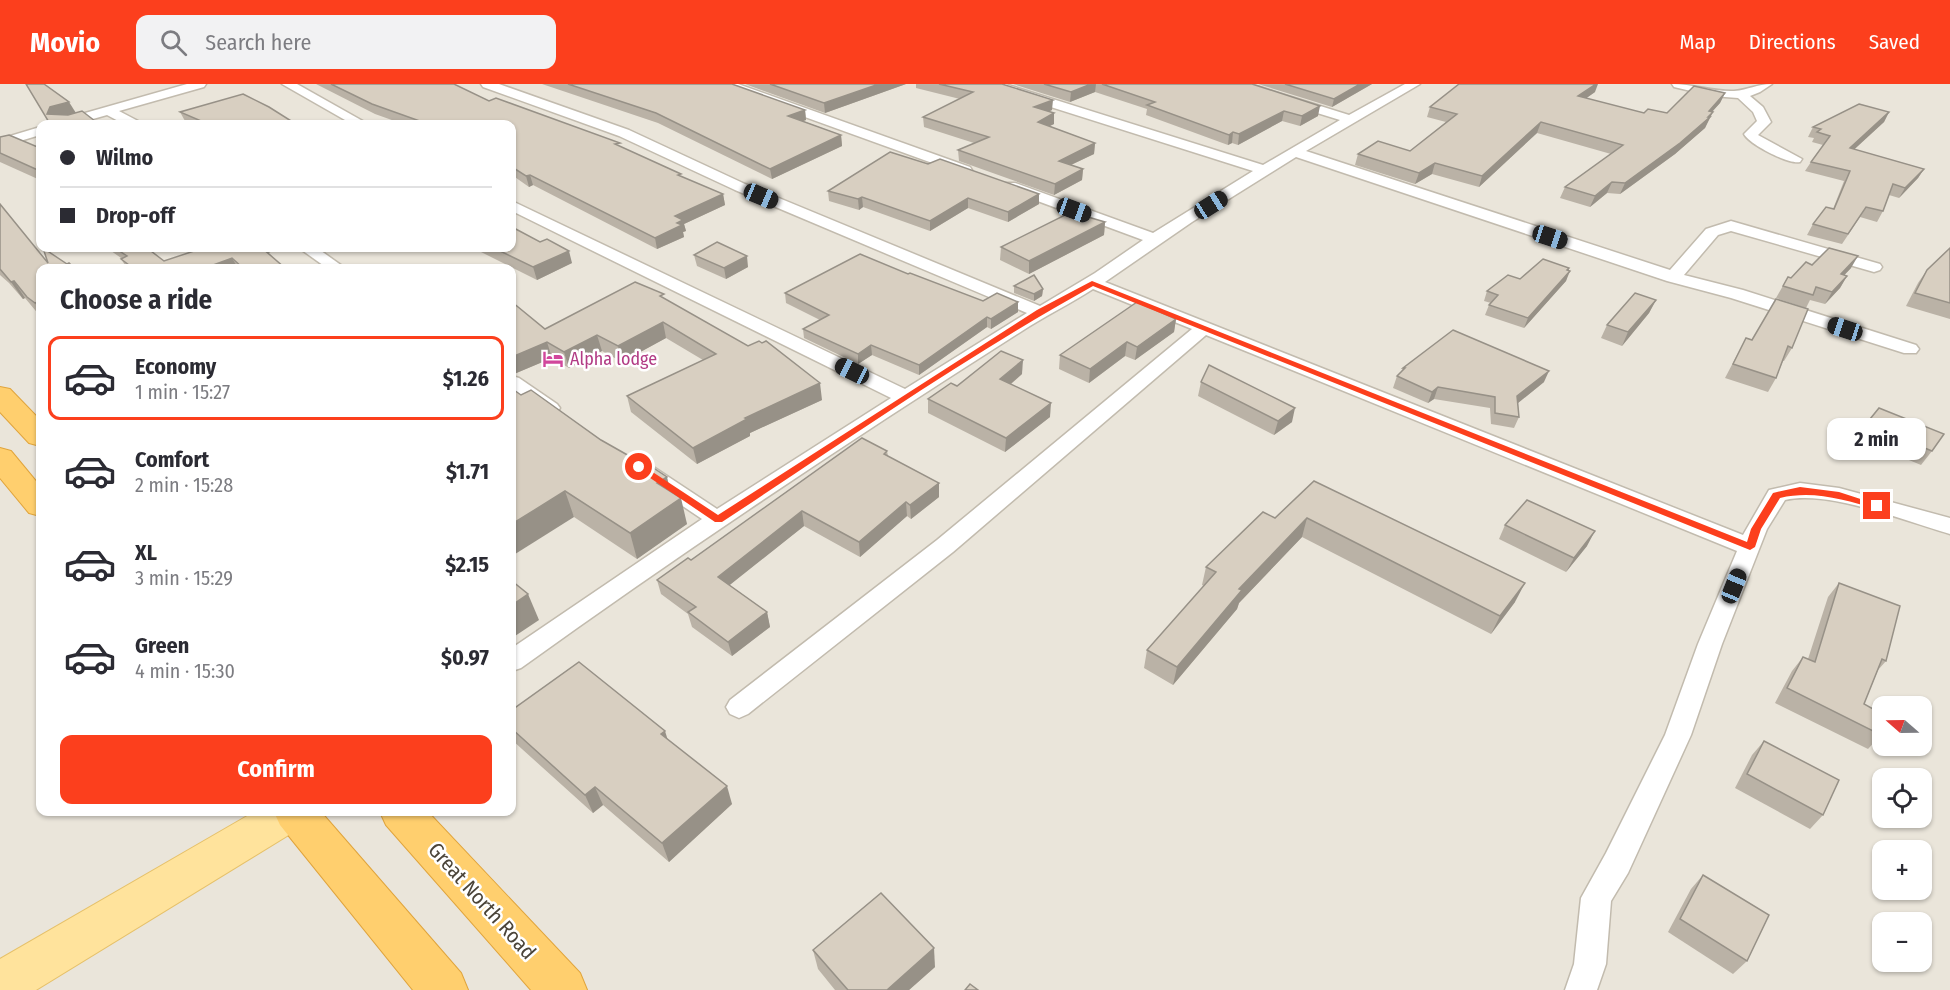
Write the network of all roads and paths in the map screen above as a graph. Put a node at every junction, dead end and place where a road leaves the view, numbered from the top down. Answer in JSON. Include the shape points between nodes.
{"nodes":[{"id":1,"x":200,"y":84,"type":"edge"},
{"id":2,"x":288,"y":84,"type":"edge"},
{"id":3,"x":488,"y":84,"type":"edge"},
{"id":4,"x":726,"y":84,"type":"edge"},
{"id":5,"x":992,"y":84,"type":"edge"},
{"id":6,"x":1237,"y":84,"type":"edge"},
{"id":7,"x":1414,"y":84,"type":"edge"},
{"id":8,"x":1678,"y":84,"type":"edge"},
{"id":9,"x":1766,"y":84,"type":"edge"},
{"id":10,"x":1742,"y":95,"type":"junction"},
{"id":11,"x":109,"y":111,"type":"junction"},
{"id":12,"x":1350,"y":119,"type":"junction"},
{"id":13,"x":76,"y":120,"type":"edge"},
{"id":14,"x":126,"y":120,"type":"edge"},
{"id":15,"x":354,"y":120,"type":"edge"},
{"id":16,"x":36,"y":132,"type":"edge"},
{"id":17,"x":0,"y":143,"type":"edge"},
{"id":18,"x":1295,"y":152,"type":"junction"},
{"id":19,"x":1794,"y":159,"type":"dead end"},
{"id":20,"x":1266,"y":170,"type":"junction"},
{"id":21,"x":516,"y":207,"type":"edge"},
{"id":22,"x":1155,"y":239,"type":"junction"},
{"id":23,"x":313,"y":252,"type":"edge"},
{"id":24,"x":331,"y":264,"type":"edge"},
{"id":25,"x":1874,"y":267,"type":"dead end"},
{"id":26,"x":1673,"y":277,"type":"junction"},
{"id":27,"x":1092,"y":283,"type":"junction"},
{"id":28,"x":1040,"y":312,"type":"junction"},
{"id":29,"x":1203,"y":329,"type":"junction"},
{"id":30,"x":1910,"y":349,"type":"dead end"},
{"id":31,"x":516,"y":385,"type":"edge"},
{"id":32,"x":0,"y":395,"type":"edge"},
{"id":33,"x":905,"y":397,"type":"junction"},
{"id":34,"x":569,"y":421,"type":"edge"},
{"id":35,"x":36,"y":433,"type":"edge"},
{"id":36,"x":0,"y":458,"type":"edge"},
{"id":37,"x":629,"y":461,"type":"edge"},
{"id":38,"x":36,"y":501,"type":"edge"},
{"id":39,"x":718,"y":520,"type":"junction"},
{"id":40,"x":1950,"y":526,"type":"edge"},
{"id":41,"x":1750,"y":547,"type":"junction"},
{"id":42,"x":516,"y":658,"type":"edge"},
{"id":43,"x":739,"y":707,"type":"dead end"},
{"id":44,"x":285,"y":816,"type":"edge"},
{"id":45,"x":295,"y":816,"type":"edge"},
{"id":46,"x":405,"y":816,"type":"edge"},
{"id":47,"x":0,"y":985,"type":"edge"},
{"id":48,"x":444,"y":990,"type":"edge"},
{"id":49,"x":563,"y":990,"type":"edge"},
{"id":50,"x":1581,"y":990,"type":"edge"}],
"edges":[{"from":1,"to":11,"type":"street"},
{"from":2,"to":15,"type":"street"},
{"from":3,"to":28,"type":"street","via":[[624,133],[740,187]]},
{"from":4,"to":22,"type":"street"},
{"from":5,"to":20,"type":"street"},
{"from":6,"to":12,"type":"street"},
{"from":7,"to":12,"type":"street"},
{"from":8,"to":10,"type":"street"},
{"from":9,"to":10,"type":"street"},
{"from":10,"to":19,"type":"street","via":[[1756,106],[1764,122],[1751,134],[1753,138]]},
{"from":11,"to":13,"type":"street"},
{"from":11,"to":14,"type":"street"},
{"from":12,"to":18,"type":"street"},
{"from":16,"to":17,"type":"street"},
{"from":18,"to":20,"type":"street"},
{"from":18,"to":26,"type":"street"},
{"from":20,"to":22,"type":"street"},
{"from":21,"to":33,"type":"street"},
{"from":22,"to":27,"type":"street"},
{"from":23,"to":24,"type":"street"},
{"from":25,"to":26,"type":"street","via":[[1731,226],[1712,232]]},
{"from":26,"to":30,"type":"street"},
{"from":27,"to":28,"type":"street"},
{"from":27,"to":29,"type":"street"},
{"from":28,"to":33,"type":"street"},
{"from":29,"to":41,"type":"street"},
{"from":29,"to":43,"type":"street","via":[[945,546]]},
{"from":31,"to":34,"type":"street"},
{"from":32,"to":35,"type":"highway"},
{"from":33,"to":39,"type":"street"},
{"from":36,"to":38,"type":"highway"},
{"from":37,"to":39,"type":"street"},
{"from":39,"to":42,"type":"street","via":[[600,597]]},
{"from":40,"to":41,"type":"street","via":[[1839,495],[1800,490],[1777,495]]},
{"from":41,"to":50,"type":"street","via":[[1678,735],[1617,863],[1596,898],[1590,964]]},
{"from":44,"to":47,"type":"main road"},
{"from":45,"to":48,"type":"highway"},
{"from":46,"to":49,"type":"highway","name":"Great North Road"}]}
